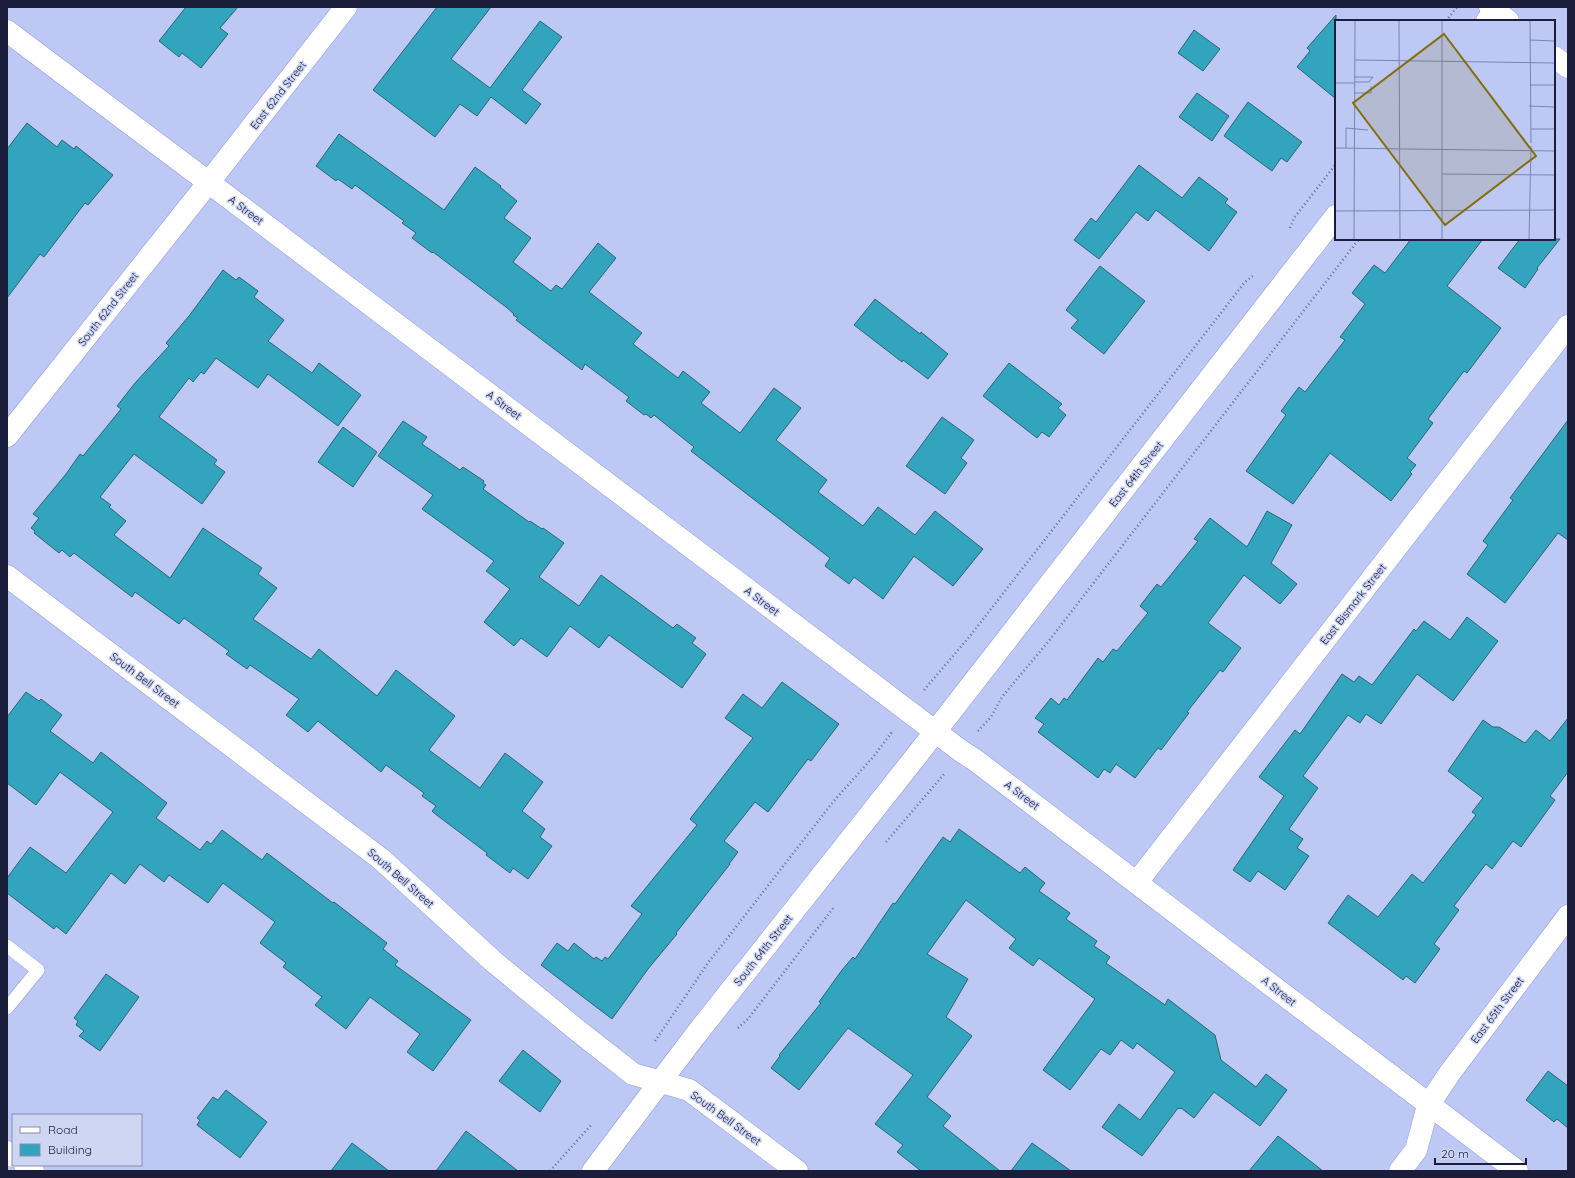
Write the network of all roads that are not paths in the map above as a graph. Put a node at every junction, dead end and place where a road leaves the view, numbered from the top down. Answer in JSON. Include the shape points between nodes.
{"nodes":[{"id":1,"x":346,"y":7,"type":"edge"},
{"id":2,"x":7,"y":31,"type":"edge"},
{"id":3,"x":1555,"y":58,"type":"edge"},
{"id":4,"x":1568,"y":68,"type":"edge"},
{"id":5,"x":209,"y":182,"type":"junction"},
{"id":6,"x":1335,"y":217,"type":"edge"},
{"id":7,"x":1568,"y":326,"type":"edge"},
{"id":8,"x":7,"y":436,"type":"edge"},
{"id":9,"x":7,"y":576,"type":"edge"},
{"id":10,"x":935,"y":732,"type":"junction"},
{"id":11,"x":1137,"y":882,"type":"junction"},
{"id":12,"x":1568,"y":916,"type":"edge"},
{"id":13,"x":7,"y":946,"type":"edge"},
{"id":14,"x":7,"y":1008,"type":"edge"},
{"id":15,"x":660,"y":1082,"type":"junction"},
{"id":16,"x":1428,"y":1106,"type":"junction"},
{"id":17,"x":593,"y":1171,"type":"edge"},
{"id":18,"x":797,"y":1171,"type":"edge"},
{"id":19,"x":1400,"y":1171,"type":"edge"},
{"id":20,"x":1517,"y":1171,"type":"edge"}],
"edges":[{"from":1,"to":5,"type":"street","name":"East 62nd Street"},
{"from":2,"to":5,"type":"street","name":"A Street"},
{"from":3,"to":4,"type":"street"},
{"from":5,"to":8,"type":"street","name":"South 62nd Street"},
{"from":5,"to":10,"type":"street","name":"A Street"},
{"from":6,"to":10,"type":"street","name":"East 64th Street"},
{"from":7,"to":11,"type":"street","name":"East Bismark Street"},
{"from":9,"to":15,"type":"street","name":"South Bell Street","via":[[381,860],[494,962],[576,1030],[633,1074]]},
{"from":10,"to":11,"type":"street","name":"A Street"},
{"from":10,"to":15,"type":"street","name":"South 64th Street"},
{"from":11,"to":16,"type":"street","name":"A Street"},
{"from":12,"to":16,"type":"street","name":"East 65th Street"},
{"from":13,"to":14,"type":"lane","via":[[38,970]]},
{"from":15,"to":17,"type":"street","name":"South 64th Street"},
{"from":15,"to":18,"type":"street","name":"South Bell Street","via":[[689,1090]]},
{"from":16,"to":19,"type":"street","name":"East 65th Street","via":[[1416,1150]]},
{"from":16,"to":20,"type":"street","name":"A Street"}]}
